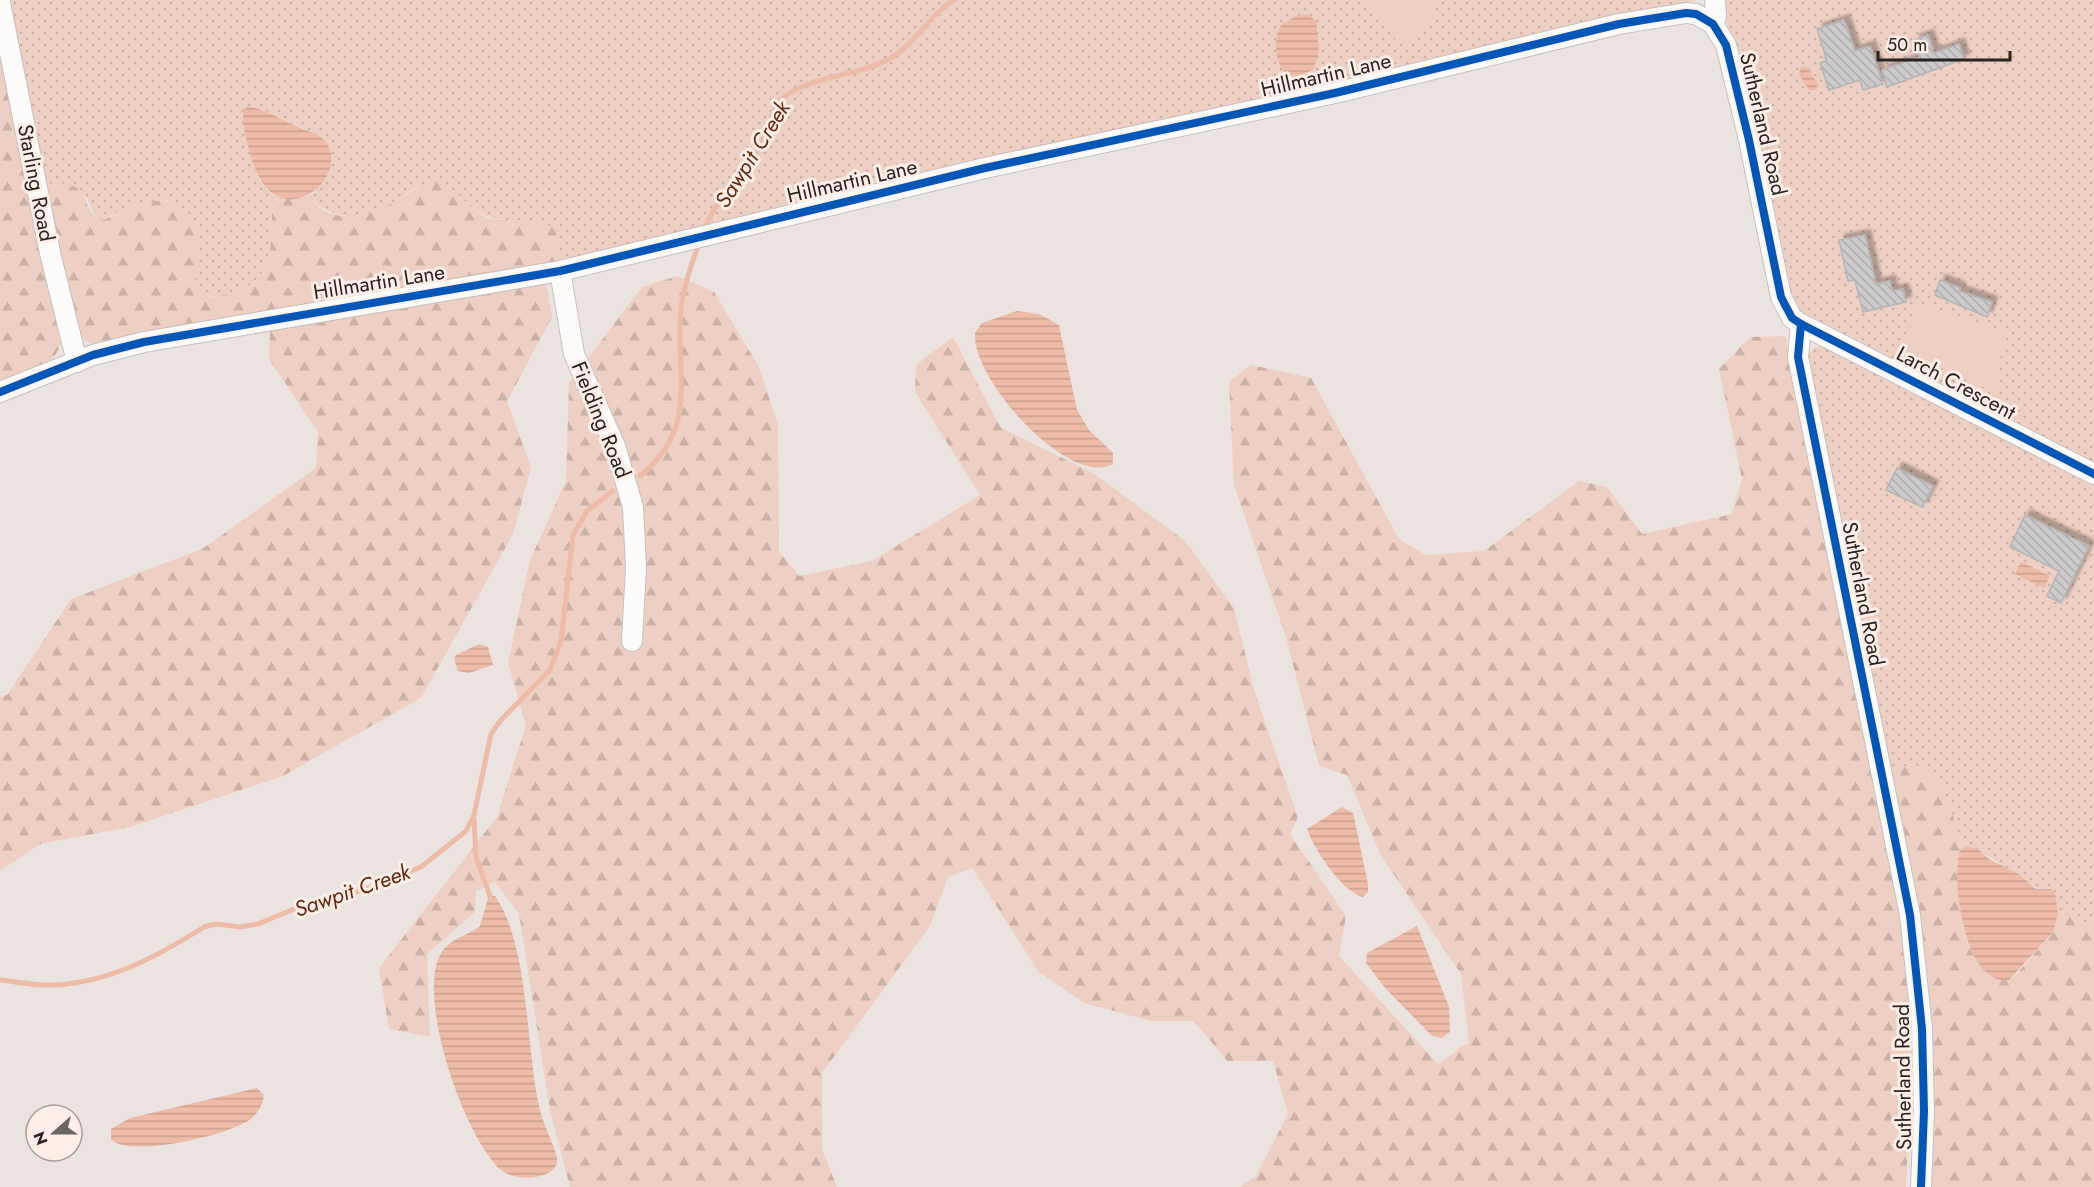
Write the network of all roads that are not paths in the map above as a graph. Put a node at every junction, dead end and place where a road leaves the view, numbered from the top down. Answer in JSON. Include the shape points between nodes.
{"nodes":[{"id":1,"x":1715,"y":0,"type":"edge"},
{"id":2,"x":0,"y":3,"type":"edge"},
{"id":3,"x":1713,"y":24,"type":"junction"},
{"id":4,"x":560,"y":271,"type":"junction"},
{"id":5,"x":1801,"y":324,"type":"junction"},
{"id":6,"x":76,"y":362,"type":"junction"},
{"id":7,"x":0,"y":392,"type":"edge"},
{"id":8,"x":2094,"y":474,"type":"edge"},
{"id":9,"x":632,"y":641,"type":"dead end"},
{"id":10,"x":1921,"y":1187,"type":"edge"}],
"edges":[{"from":1,"to":3,"type":"street"},
{"from":2,"to":6,"type":"street","name":"Starling Road"},
{"from":3,"to":4,"type":"street","name":"Hillmartin Lane","via":[[1686,13],[1619,24],[1335,93],[985,168]]},
{"from":3,"to":5,"type":"street","name":"Sutherland Road","via":[[1722,36],[1730,61],[1781,297],[1792,318]]},
{"from":4,"to":6,"type":"street","name":"Hillmartin Lane","via":[[182,334]]},
{"from":4,"to":9,"type":"street","name":"Fielding Road","via":[[574,354],[615,446],[633,507],[636,567]]},
{"from":5,"to":8,"type":"street","name":"Larch Crescent"},
{"from":5,"to":10,"type":"street","name":"Sutherland Road","via":[[1798,357],[1914,945],[1922,1029]]},
{"from":6,"to":7,"type":"street","name":"Hillmartin Lane"}]}
